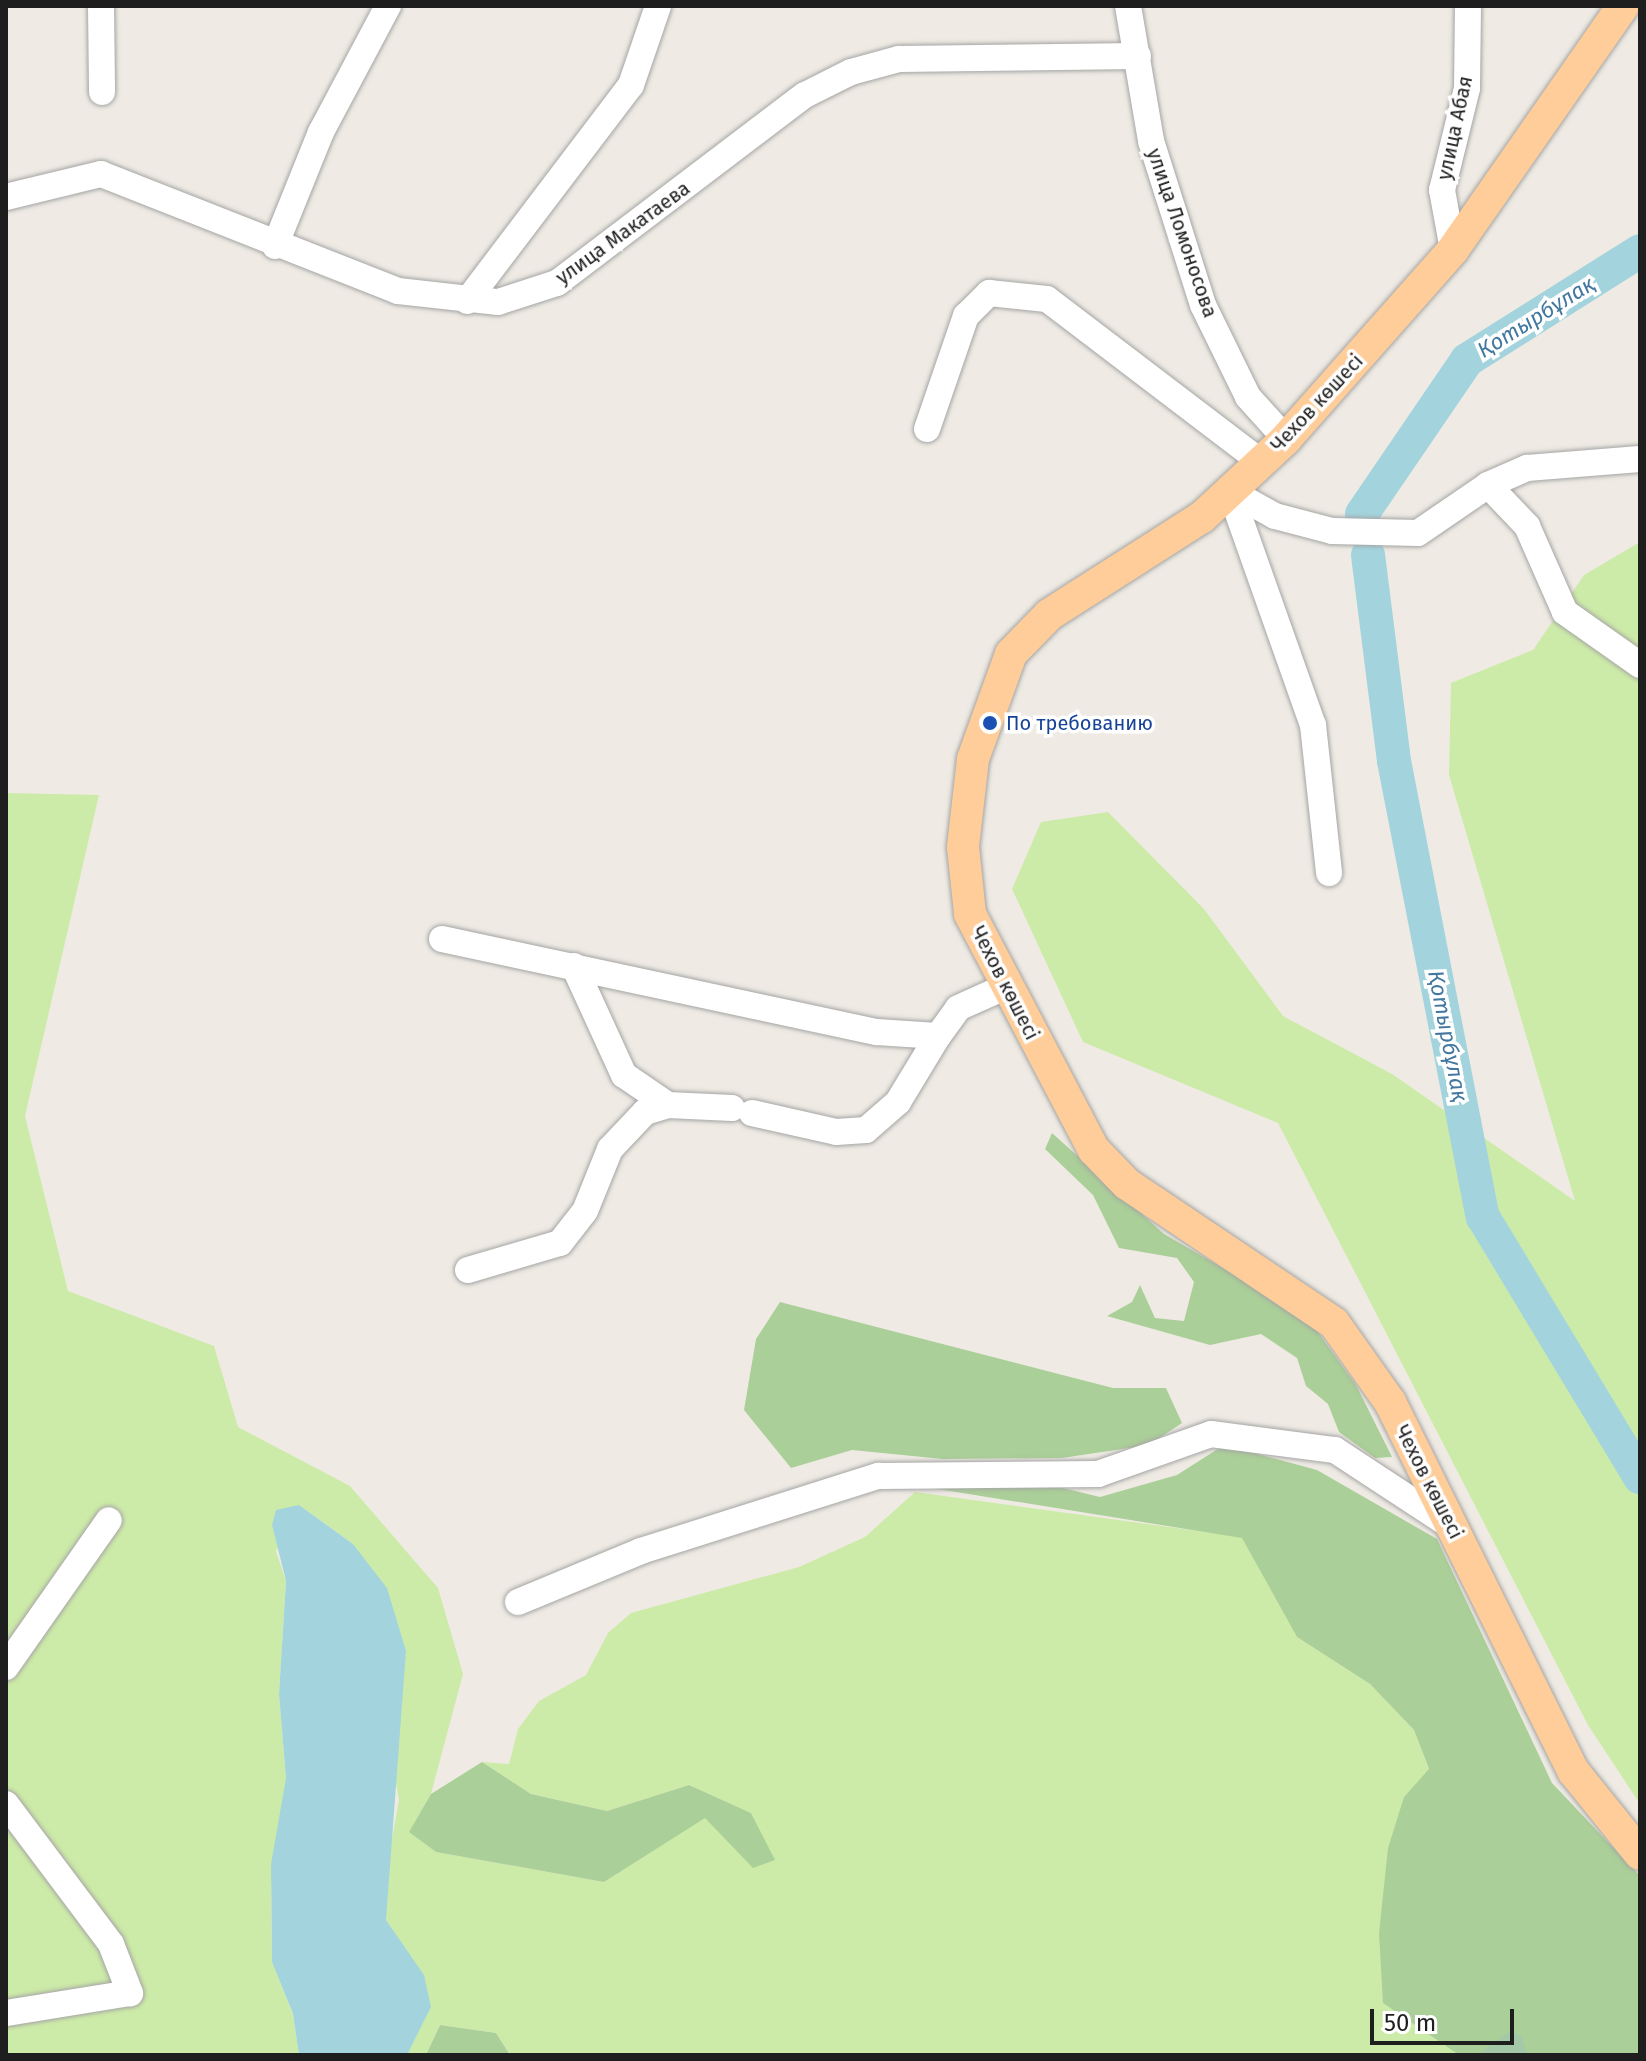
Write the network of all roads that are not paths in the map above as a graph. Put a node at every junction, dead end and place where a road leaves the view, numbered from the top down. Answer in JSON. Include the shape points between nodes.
{"nodes":[{"id":1,"x":101,"y":6,"type":"edge"},
{"id":2,"x":388,"y":6,"type":"edge"},
{"id":3,"x":658,"y":6,"type":"edge"},
{"id":4,"x":1128,"y":6,"type":"edge"},
{"id":5,"x":1468,"y":6,"type":"edge"},
{"id":6,"x":1623,"y":6,"type":"edge"},
{"id":7,"x":1138,"y":56,"type":"junction"},
{"id":8,"x":102,"y":92,"type":"dead end"},
{"id":9,"x":6,"y":197,"type":"edge"},
{"id":10,"x":275,"y":246,"type":"junction"},
{"id":11,"x":1453,"y":250,"type":"junction"},
{"id":12,"x":467,"y":301,"type":"junction"},
{"id":13,"x":927,"y":429,"type":"dead end"},
{"id":14,"x":1286,"y":439,"type":"junction"},
{"id":15,"x":1640,"y":459,"type":"edge"},
{"id":16,"x":1261,"y":462,"type":"junction"},
{"id":17,"x":1488,"y":485,"type":"junction"},
{"id":18,"x":1230,"y":491,"type":"junction"},
{"id":19,"x":1640,"y":665,"type":"edge"},
{"id":20,"x":1329,"y":873,"type":"dead end"},
{"id":21,"x":442,"y":939,"type":"dead end"},
{"id":22,"x":574,"y":966,"type":"junction"},
{"id":23,"x":1005,"y":987,"type":"junction"},
{"id":24,"x":938,"y":1036,"type":"junction"},
{"id":25,"x":668,"y":1105,"type":"junction"},
{"id":26,"x":468,"y":1270,"type":"dead end"},
{"id":27,"x":109,"y":1520,"type":"dead end"},
{"id":28,"x":1452,"y":1527,"type":"junction"},
{"id":29,"x":518,"y":1602,"type":"dead end"},
{"id":30,"x":6,"y":1667,"type":"edge"},
{"id":31,"x":6,"y":1804,"type":"edge"},
{"id":32,"x":1640,"y":1854,"type":"edge"},
{"id":33,"x":6,"y":2013,"type":"edge"}],
"edges":[{"from":1,"to":8,"type":"street"},
{"from":2,"to":10,"type":"street","via":[[321,132]]},
{"from":3,"to":12,"type":"street","via":[[631,85]]},
{"from":4,"to":7,"type":"street","name":"улица Ломоносова"},
{"from":5,"to":11,"type":"street","name":"улица Абая","via":[[1467,88],[1442,190]]},
{"from":6,"to":11,"type":"main road","name":"Чехов көшесі"},
{"from":7,"to":12,"type":"street","name":"улица Макатаева","via":[[899,59],[851,72],[805,95],[557,283],[528,297]]},
{"from":7,"to":14,"type":"street","name":"улица Ломоносова","via":[[1151,141],[1203,305],[1248,397]]},
{"from":9,"to":10,"type":"street","name":"улица Макатаева","via":[[101,174]]},
{"from":10,"to":12,"type":"street","name":"улица Макатаева","via":[[398,291]]},
{"from":11,"to":14,"type":"main road","name":"Чехов көшесі"},
{"from":13,"to":16,"type":"street","via":[[966,316],[989,293],[1047,299]]},
{"from":14,"to":16,"type":"main road","name":"Чехов көшесі"},
{"from":15,"to":17,"type":"street","via":[[1527,468]]},
{"from":16,"to":18,"type":"main road","name":"Чехов көшесі"},
{"from":17,"to":18,"type":"street","via":[[1418,533],[1332,531],[1264,512]]},
{"from":17,"to":19,"type":"street","via":[[1527,526],[1565,612]]},
{"from":18,"to":20,"type":"street","via":[[1313,725]]},
{"from":18,"to":23,"type":"main road","name":"Чехов көшесі","via":[[1049,615],[1011,654],[973,759],[963,847],[970,914]]},
{"from":21,"to":22,"type":"street"},
{"from":22,"to":24,"type":"street","via":[[842,1028]]},
{"from":22,"to":25,"type":"street","via":[[624,1075]]},
{"from":23,"to":24,"type":"street","via":[[958,1008]]},
{"from":23,"to":28,"type":"main road","name":"Чехов көшесі","via":[[1094,1150],[1127,1184],[1334,1323],[1390,1402]]},
{"from":24,"to":25,"type":"street","via":[[898,1102],[866,1130],[836,1132],[742,1110]]},
{"from":25,"to":26,"type":"street","via":[[623,1129],[584,1213],[560,1243]]},
{"from":27,"to":30,"type":"street"},
{"from":28,"to":29,"type":"street","via":[[1335,1450],[1211,1434],[1098,1474],[878,1476],[641,1551]]},
{"from":28,"to":32,"type":"main road","name":"Чехов көшесі","via":[[1574,1772]]},
{"from":31,"to":33,"type":"street","via":[[111,1944],[130,1993]]}]}
